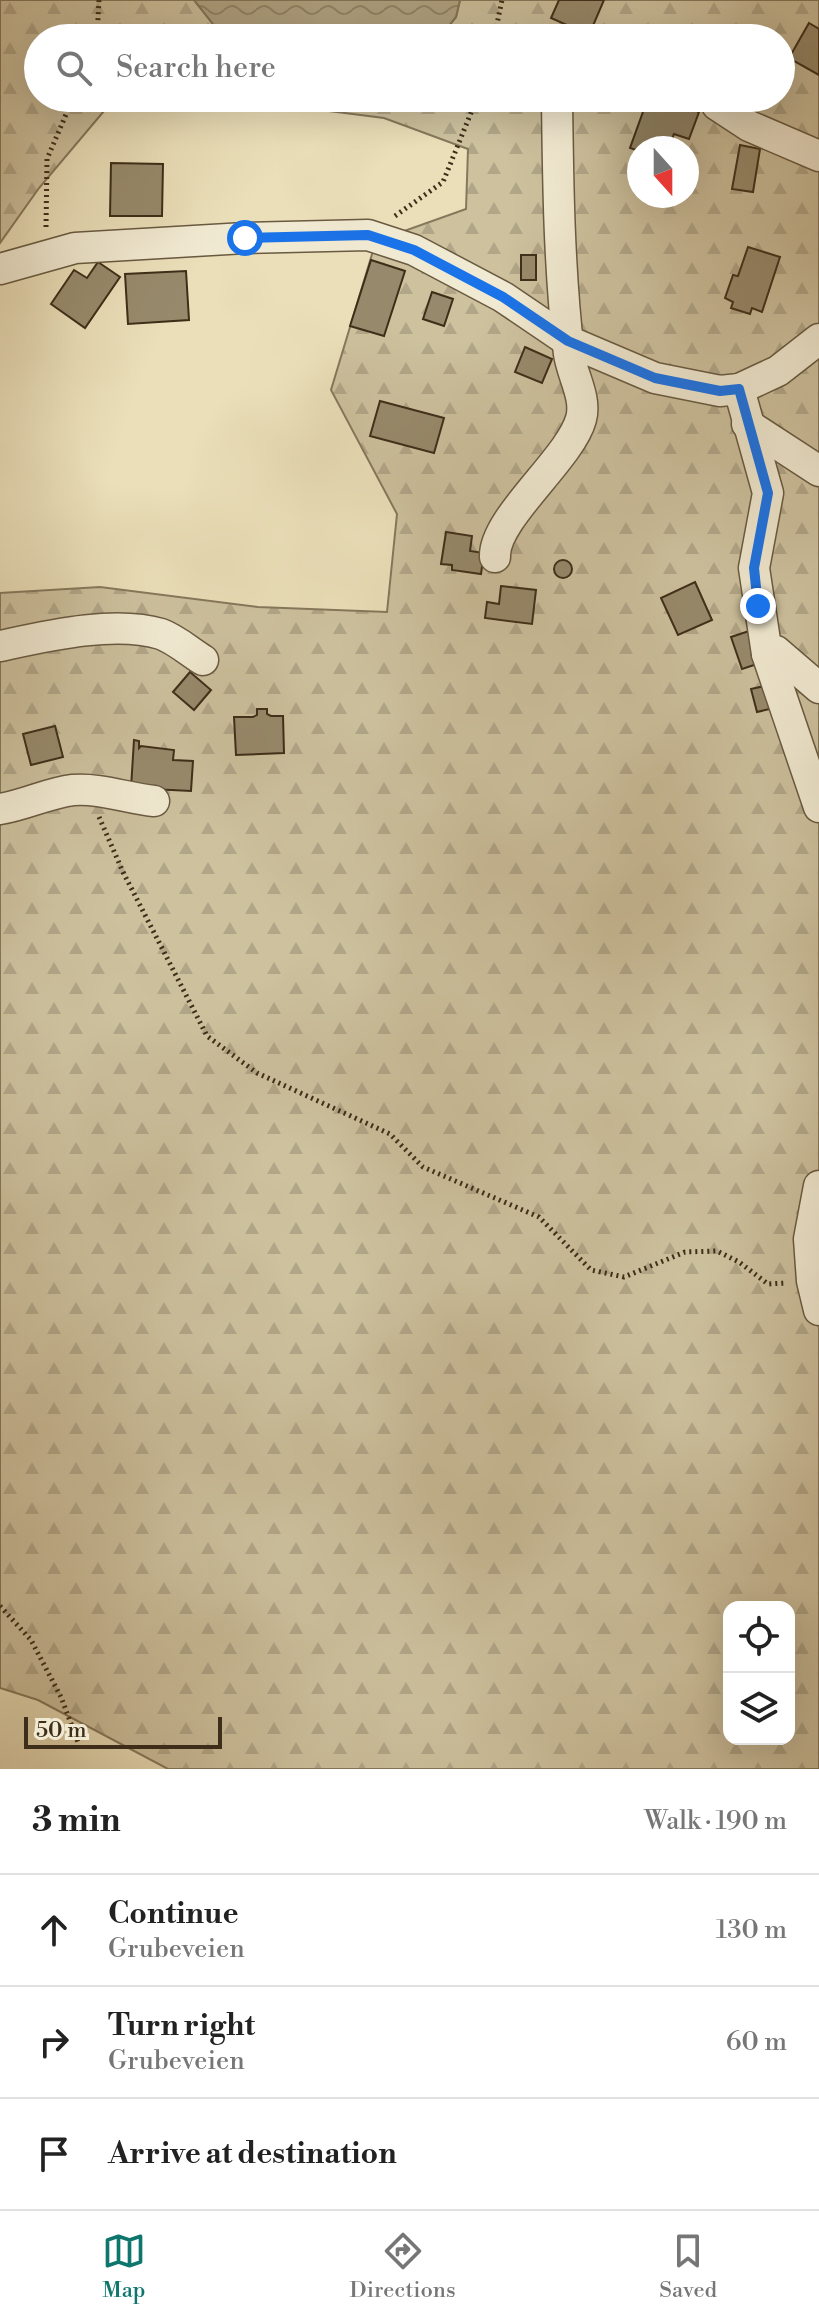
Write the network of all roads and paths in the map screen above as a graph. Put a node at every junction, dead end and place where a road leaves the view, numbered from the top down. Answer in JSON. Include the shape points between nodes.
{"nodes":[{"id":1,"x":99,"y":0,"type":"edge"},
{"id":2,"x":502,"y":0,"type":"edge"},
{"id":3,"x":98,"y":24,"type":"edge"},
{"id":4,"x":497,"y":24,"type":"edge"},
{"id":5,"x":67,"y":112,"type":"edge"},
{"id":6,"x":471,"y":112,"type":"edge"},
{"id":7,"x":557,"y":112,"type":"edge"},
{"id":8,"x":728,"y":112,"type":"edge"},
{"id":9,"x":819,"y":156,"type":"edge"},
{"id":10,"x":368,"y":235,"type":"junction"},
{"id":11,"x":45,"y":256,"type":"junction"},
{"id":12,"x":0,"y":269,"type":"edge"},
{"id":13,"x":819,"y":339,"type":"edge"},
{"id":14,"x":568,"y":341,"type":"junction"},
{"id":15,"x":739,"y":389,"type":"junction"},
{"id":16,"x":747,"y":424,"type":"junction"},
{"id":17,"x":819,"y":471,"type":"edge"},
{"id":18,"x":495,"y":557,"type":"dead end"},
{"id":19,"x":0,"y":646,"type":"edge"},
{"id":20,"x":767,"y":654,"type":"junction"},
{"id":21,"x":203,"y":660,"type":"dead end"},
{"id":22,"x":819,"y":688,"type":"edge"},
{"id":23,"x":88,"y":790,"type":"junction"},
{"id":24,"x":154,"y":801,"type":"dead end"},
{"id":25,"x":819,"y":807,"type":"edge"},
{"id":26,"x":0,"y":809,"type":"edge"},
{"id":27,"x":819,"y":1186,"type":"edge"},
{"id":28,"x":816,"y":1295,"type":"edge"},
{"id":29,"x":0,"y":1606,"type":"edge"},
{"id":30,"x":79,"y":1745,"type":"dead end"}],
"edges":[{"from":1,"to":3,"type":"path"},
{"from":2,"to":4,"type":"path"},
{"from":5,"to":11,"type":"path","via":[[47,159]]},
{"from":6,"to":10,"type":"path","via":[[443,182]]},
{"from":7,"to":14,"type":"street","via":[[559,248]]},
{"from":8,"to":9,"type":"street"},
{"from":10,"to":11,"type":"street","via":[[90,247]]},
{"from":10,"to":14,"type":"street","via":[[414,250],[503,297]]},
{"from":11,"to":12,"type":"street"},
{"from":13,"to":15,"type":"street","via":[[778,371]]},
{"from":14,"to":15,"type":"street","via":[[655,378],[720,391]]},
{"from":14,"to":18,"type":"street","via":[[583,403],[581,419],[512,518]]},
{"from":15,"to":16,"type":"street"},
{"from":16,"to":17,"type":"street"},
{"from":16,"to":20,"type":"street","via":[[768,493],[754,568]]},
{"from":19,"to":21,"type":"street","via":[[99,630],[138,630],[163,635]]},
{"from":20,"to":22,"type":"street","via":[[776,651]]},
{"from":20,"to":25,"type":"street"},
{"from":23,"to":24,"type":"street"},
{"from":23,"to":26,"type":"street"},
{"from":23,"to":28,"type":"path","via":[[123,872],[207,1036],[257,1073],[390,1134],[423,1167],[539,1217],[591,1270],[624,1277],[685,1252],[717,1251],[768,1284]]},
{"from":27,"to":28,"type":"street","via":[[809,1239]]},
{"from":29,"to":30,"type":"path","via":[[31,1640]]}]}
